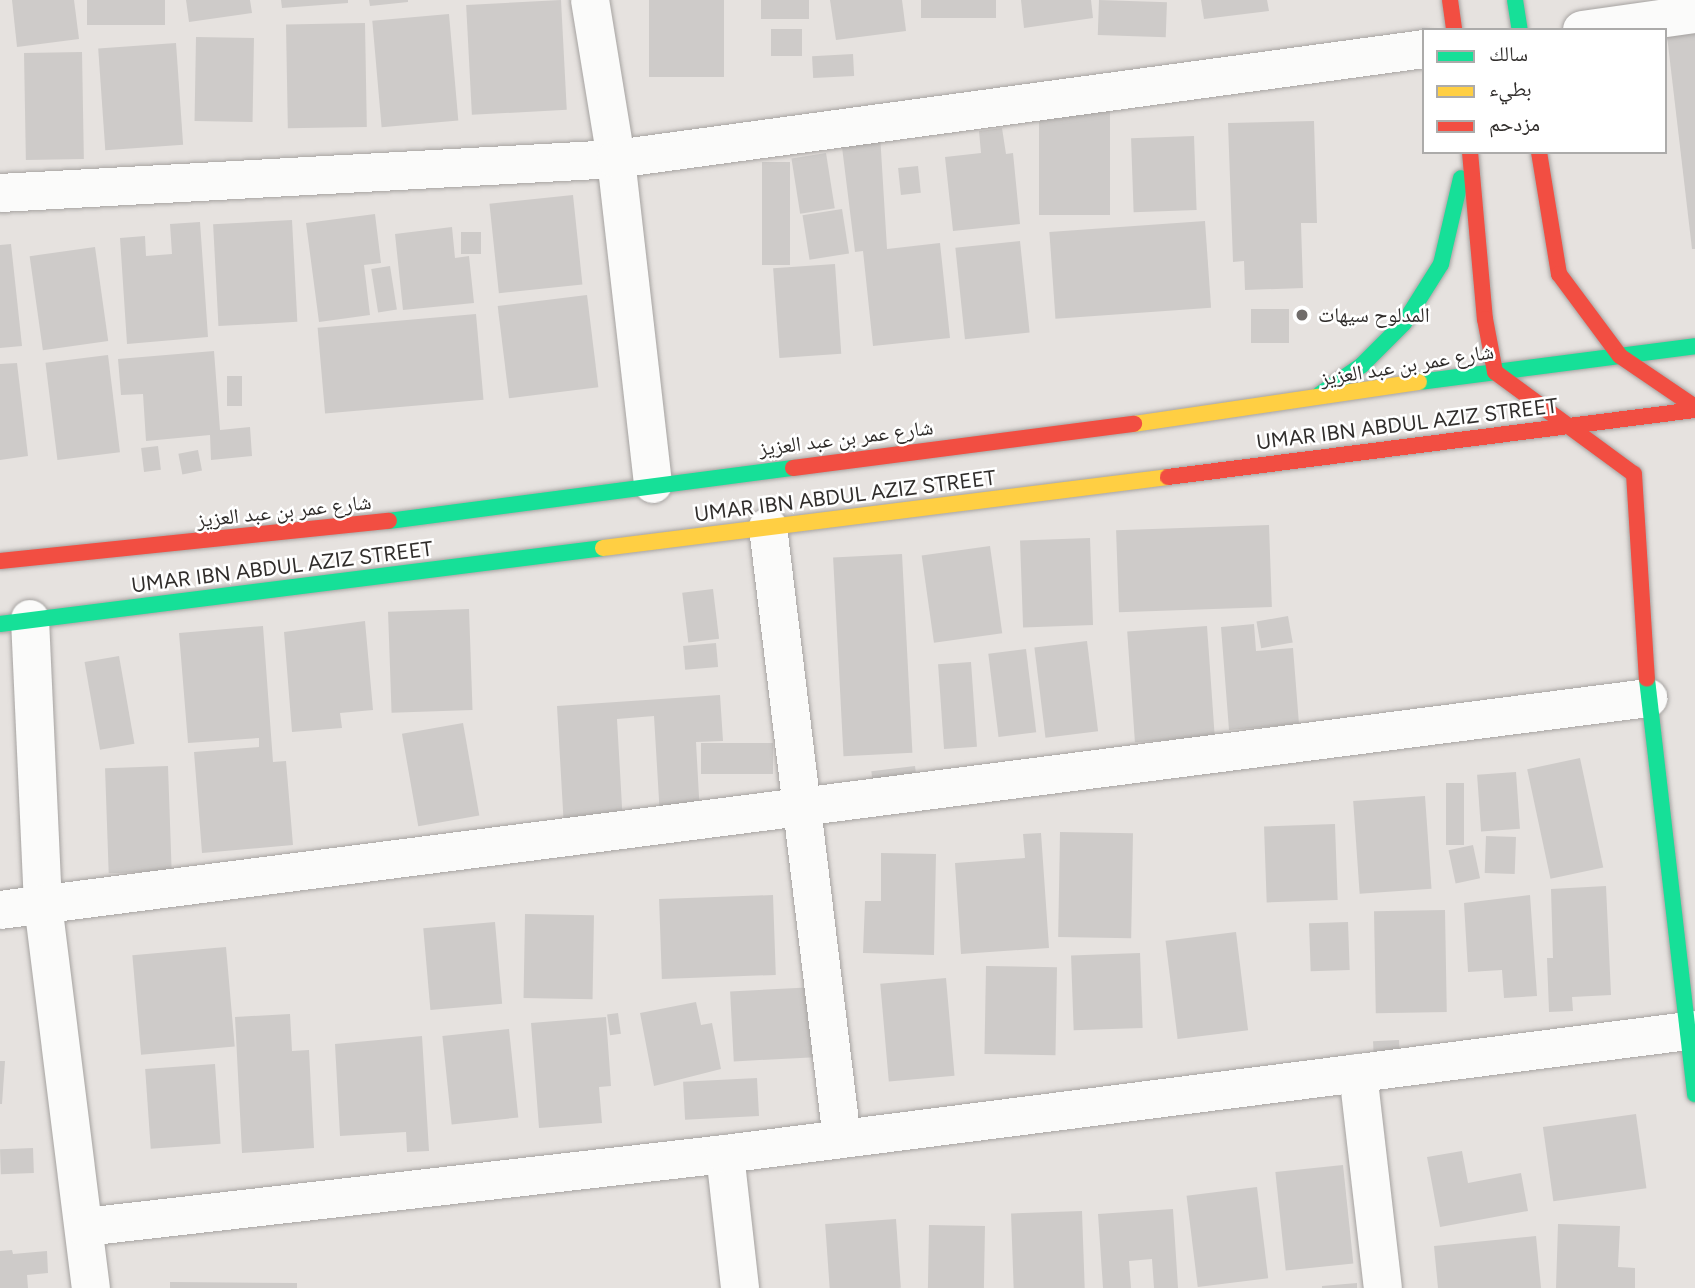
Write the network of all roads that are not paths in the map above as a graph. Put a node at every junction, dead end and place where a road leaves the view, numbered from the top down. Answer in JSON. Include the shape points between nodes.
{"nodes":[{"id":1,"x":590,"y":0,"type":"edge"},
{"id":2,"x":1450,"y":0,"type":"edge"},
{"id":3,"x":1515,"y":0,"type":"edge"},
{"id":4,"x":1695,"y":14,"type":"edge"},
{"id":5,"x":1454,"y":28,"type":"edge"},
{"id":6,"x":1520,"y":28,"type":"edge"},
{"id":7,"x":1595,"y":28,"type":"edge"},
{"id":8,"x":1422,"y":49,"type":"edge"},
{"id":9,"x":1468,"y":154,"type":"edge"},
{"id":10,"x":1469,"y":154,"type":"edge"},
{"id":11,"x":1539,"y":154,"type":"edge"},
{"id":12,"x":616,"y":159,"type":"junction"},
{"id":13,"x":0,"y":193,"type":"edge"},
{"id":14,"x":1695,"y":346,"type":"edge"},
{"id":15,"x":1620,"y":356,"type":"junction"},
{"id":16,"x":1495,"y":372,"type":"junction"},
{"id":17,"x":1309,"y":401,"type":"junction"},
{"id":18,"x":1695,"y":408,"type":"edge"},
{"id":19,"x":1570,"y":424,"type":"junction"},
{"id":20,"x":653,"y":484,"type":"junction"},
{"id":21,"x":768,"y":527,"type":"junction"},
{"id":22,"x":0,"y":561,"type":"edge"},
{"id":23,"x":15,"y":621,"type":"edge"},
{"id":24,"x":1648,"y":698,"type":"junction"},
{"id":25,"x":801,"y":807,"type":"junction"},
{"id":26,"x":43,"y":904,"type":"junction"},
{"id":27,"x":0,"y":910,"type":"edge"},
{"id":28,"x":1692,"y":1030,"type":"edge"},
{"id":29,"x":1358,"y":1073,"type":"junction"},
{"id":30,"x":1695,"y":1094,"type":"edge"},
{"id":31,"x":842,"y":1139,"type":"junction"},
{"id":32,"x":724,"y":1154,"type":"junction"},
{"id":33,"x":85,"y":1227,"type":"junction"},
{"id":34,"x":91,"y":1288,"type":"edge"},
{"id":35,"x":740,"y":1288,"type":"edge"},
{"id":36,"x":1383,"y":1288,"type":"edge"}],
"edges":[{"from":1,"to":12,"type":"street"},
{"from":2,"to":5,"type":"main road"},
{"from":3,"to":6,"type":"main road"},
{"from":4,"to":7,"type":"street"},
{"from":8,"to":12,"type":"street"},
{"from":9,"to":17,"type":"main road","via":[[1441,264],[1404,323],[1362,365]]},
{"from":10,"to":16,"type":"main road","via":[[1485,319]]},
{"from":11,"to":15,"type":"main road","via":[[1559,274]]},
{"from":12,"to":13,"type":"street"},
{"from":12,"to":20,"type":"street"},
{"from":14,"to":15,"type":"main road","name":"شارع عمر بن عبد العزيز"},
{"from":15,"to":16,"type":"main road","name":"شارع عمر بن عبد العزيز"},
{"from":15,"to":18,"type":"main road"},
{"from":16,"to":17,"type":"main road","name":"شارع عمر بن عبد العزيز"},
{"from":16,"to":19,"type":"main road"},
{"from":17,"to":20,"type":"main road","name":"شارع عمر بن عبد العزيز"},
{"from":18,"to":19,"type":"main road","name":"UMAR IBN ABDUL AZIZ STREET"},
{"from":19,"to":21,"type":"main road","name":"UMAR IBN ABDUL AZIZ STREET"},
{"from":19,"to":24,"type":"main road","via":[[1634,474]]},
{"from":20,"to":22,"type":"main road","name":"شارع عمر بن عبد العزيز","via":[[364,524]]},
{"from":21,"to":23,"type":"main road","name":"UMAR IBN ABDUL AZIZ STREET"},
{"from":21,"to":25,"type":"street"},
{"from":23,"to":26,"type":"street"},
{"from":24,"to":25,"type":"street"},
{"from":24,"to":28,"type":"main road"},
{"from":25,"to":26,"type":"street"},
{"from":25,"to":31,"type":"street"},
{"from":26,"to":27,"type":"street"},
{"from":26,"to":33,"type":"street"},
{"from":28,"to":29,"type":"street"},
{"from":28,"to":30,"type":"main road"},
{"from":29,"to":31,"type":"street"},
{"from":29,"to":36,"type":"street"},
{"from":31,"to":32,"type":"street"},
{"from":32,"to":33,"type":"street"},
{"from":32,"to":35,"type":"street"},
{"from":33,"to":34,"type":"street"}]}
